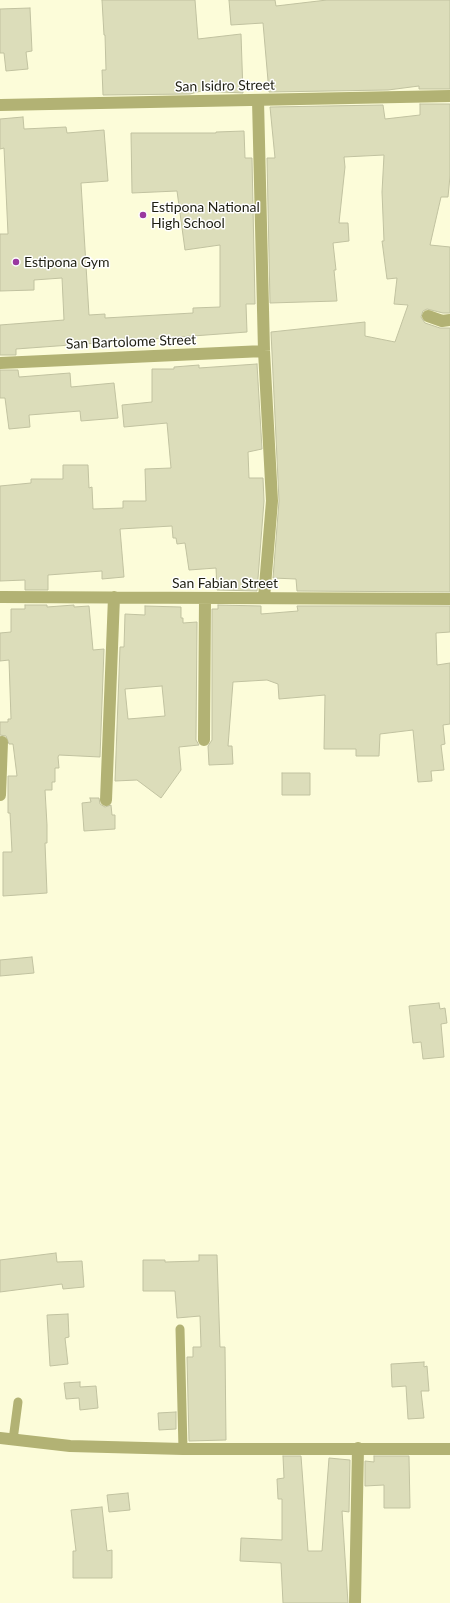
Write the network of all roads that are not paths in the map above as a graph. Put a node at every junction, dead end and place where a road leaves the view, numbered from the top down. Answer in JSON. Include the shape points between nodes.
{"nodes":[{"id":1,"x":450,"y":96,"type":"edge"},
{"id":2,"x":258,"y":100,"type":"junction"},
{"id":3,"x":0,"y":106,"type":"edge"},
{"id":4,"x":428,"y":316,"type":"dead end"},
{"id":5,"x":450,"y":320,"type":"edge"},
{"id":6,"x":264,"y":351,"type":"junction"},
{"id":7,"x":0,"y":363,"type":"edge"},
{"id":8,"x":0,"y":597,"type":"edge"},
{"id":9,"x":114,"y":597,"type":"junction"},
{"id":10,"x":205,"y":598,"type":"junction"},
{"id":11,"x":264,"y":598,"type":"junction"},
{"id":12,"x":450,"y":600,"type":"edge"},
{"id":13,"x":204,"y":740,"type":"dead end"},
{"id":14,"x":2,"y":742,"type":"dead end"},
{"id":15,"x":0,"y":795,"type":"edge"},
{"id":16,"x":106,"y":800,"type":"dead end"},
{"id":17,"x":180,"y":1329,"type":"dead end"},
{"id":18,"x":18,"y":1402,"type":"dead end"},
{"id":19,"x":0,"y":1438,"type":"edge"},
{"id":20,"x":13,"y":1440,"type":"junction"},
{"id":21,"x":358,"y":1448,"type":"junction"},
{"id":22,"x":183,"y":1449,"type":"junction"},
{"id":23,"x":450,"y":1449,"type":"edge"},
{"id":24,"x":355,"y":1603,"type":"edge"}],
"edges":[{"from":1,"to":2,"type":"street","name":"San Isidro Street"},
{"from":2,"to":3,"type":"street","name":"San Isidro Street"},
{"from":2,"to":6,"type":"street"},
{"from":4,"to":5,"type":"street","via":[[442,321]]},
{"from":6,"to":7,"type":"street","name":"San Bartolome Street"},
{"from":6,"to":11,"type":"street","via":[[272,501]]},
{"from":8,"to":9,"type":"street","name":"San Fabian Street"},
{"from":9,"to":10,"type":"street","name":"San Fabian Street"},
{"from":9,"to":16,"type":"street"},
{"from":10,"to":11,"type":"street","name":"San Fabian Street"},
{"from":10,"to":13,"type":"street"},
{"from":11,"to":12,"type":"street","name":"San Fabian Street"},
{"from":14,"to":15,"type":"street"},
{"from":17,"to":22,"type":"lane"},
{"from":18,"to":20,"type":"lane"},
{"from":19,"to":20,"type":"street"},
{"from":20,"to":22,"type":"street","via":[[70,1446]]},
{"from":21,"to":22,"type":"street"},
{"from":21,"to":23,"type":"street"},
{"from":21,"to":24,"type":"street"}]}
